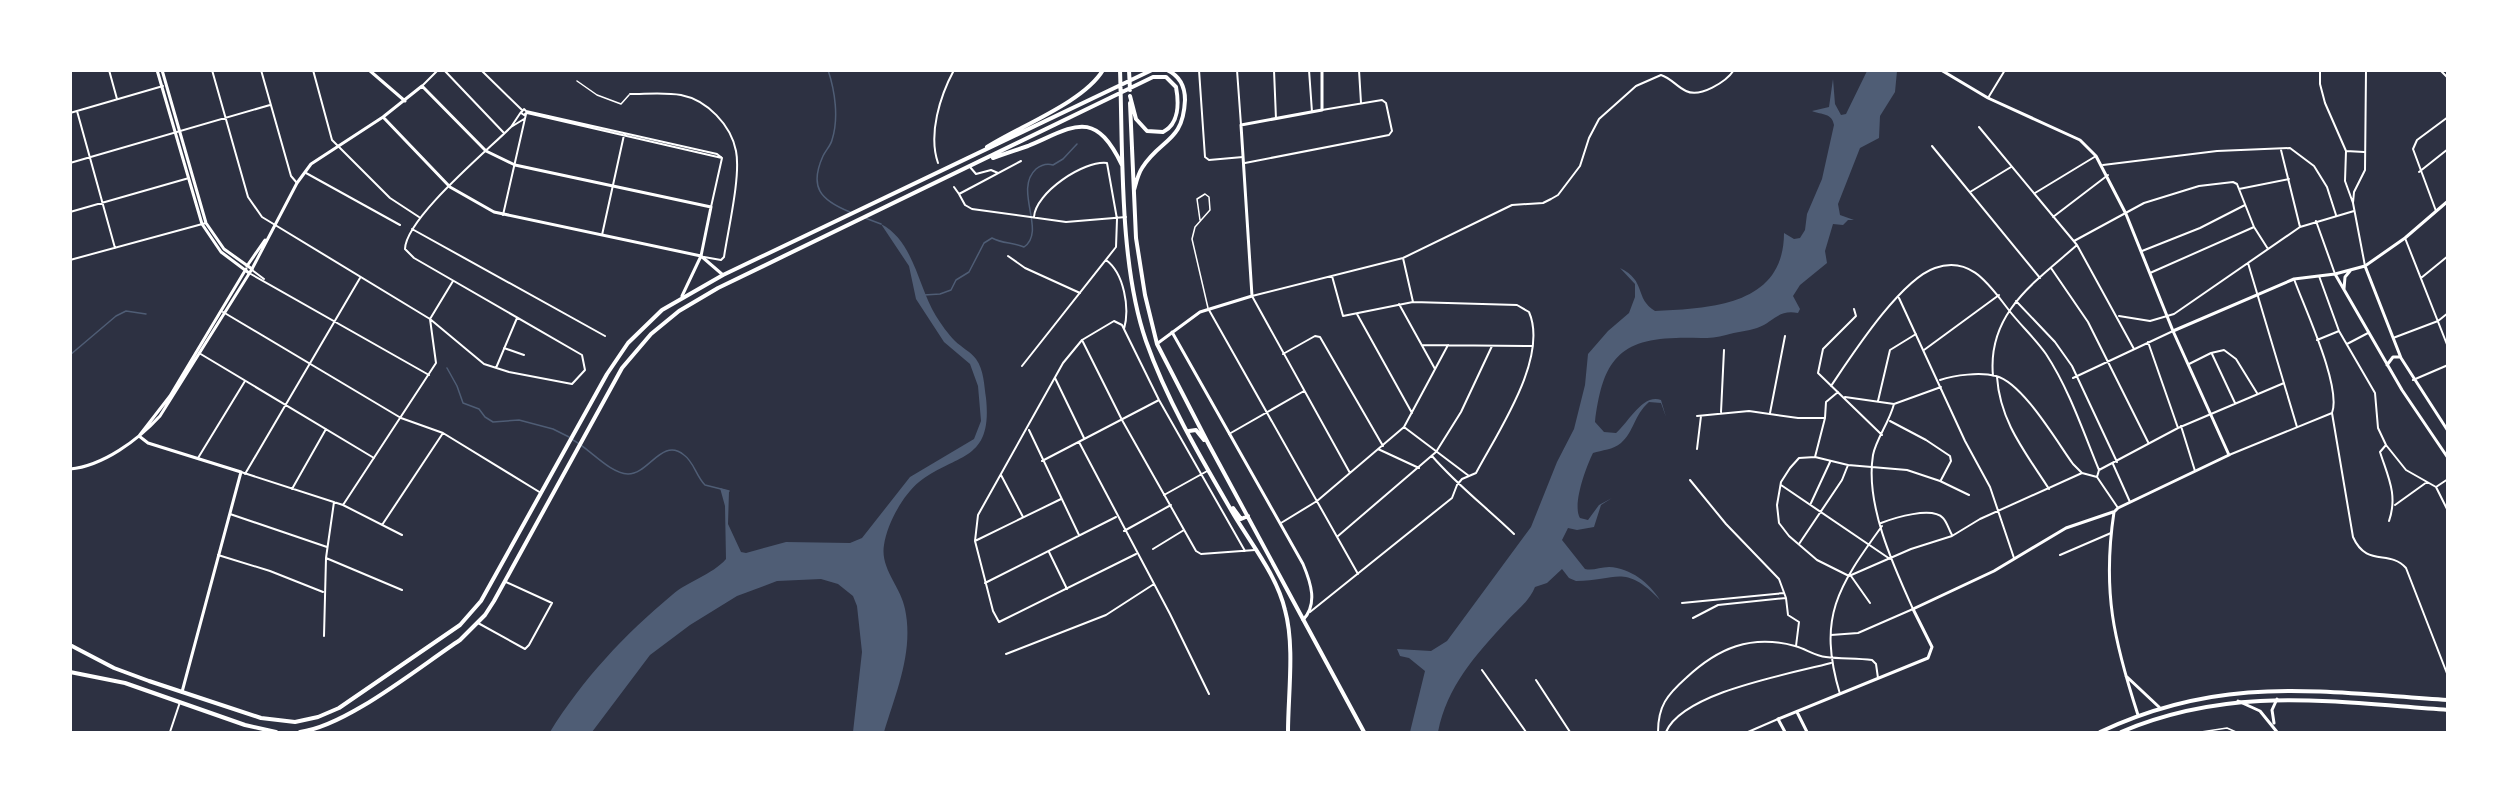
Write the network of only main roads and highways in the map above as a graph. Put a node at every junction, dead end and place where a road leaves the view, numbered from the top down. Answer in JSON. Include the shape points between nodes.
{"nodes":[{"id":1,"x":1103,"y":70,"type":"edge"},
{"id":2,"x":1120,"y":70,"type":"edge"},
{"id":3,"x":1129,"y":70,"type":"edge"},
{"id":4,"x":1152,"y":70,"type":"edge"},
{"id":5,"x":1167,"y":70,"type":"edge"},
{"id":6,"x":1130,"y":96,"type":"junction"},
{"id":7,"x":975,"y":154,"type":"junction"},
{"id":8,"x":980,"y":162,"type":"junction"},
{"id":9,"x":1124,"y":167,"type":"junction"},
{"id":10,"x":1134,"y":194,"type":"junction"},
{"id":11,"x":1189,"y":431,"type":"junction"},
{"id":12,"x":1209,"y":445,"type":"junction"},
{"id":13,"x":1226,"y":501,"type":"junction"},
{"id":14,"x":1248,"y":516,"type":"junction"},
{"id":15,"x":71,"y":646,"type":"edge"},
{"id":16,"x":70,"y":672,"type":"edge"},
{"id":17,"x":2448,"y":700,"type":"edge"},
{"id":18,"x":2447,"y":711,"type":"edge"},
{"id":19,"x":269,"y":720,"type":"junction"},
{"id":20,"x":267,"y":732,"type":"edge"},
{"id":21,"x":276,"y":732,"type":"edge"},
{"id":22,"x":300,"y":732,"type":"edge"},
{"id":23,"x":1288,"y":732,"type":"edge"},
{"id":24,"x":1364,"y":732,"type":"edge"},
{"id":25,"x":2100,"y":732,"type":"edge"},
{"id":26,"x":2121,"y":732,"type":"edge"}],
"edges":[{"from":1,"to":7,"type":"main road","via":[[1081,94]]},
{"from":2,"to":9,"type":"main road"},
{"from":3,"to":6,"type":"main road"},
{"from":4,"to":7,"type":"main road"},
{"from":5,"to":10,"type":"main road","via":[[1183,86],[1183,119],[1175,135],[1142,167]]},
{"from":6,"to":8,"type":"main road","via":[[1143,129],[1159,133],[1170,128],[1177,109],[1177,90],[1173,81],[1158,76]]},
{"from":6,"to":10,"type":"main road"},
{"from":7,"to":19,"type":"main road","via":[[682,296],[648,322],[607,374],[481,601],[460,625],[329,712],[295,722]]},
{"from":8,"to":9,"type":"main road","via":[[1062,129],[1080,126],[1104,136]]},
{"from":8,"to":22,"type":"main road","via":[[697,299],[651,334],[622,368],[478,623],[460,640],[347,715],[320,728]]},
{"from":9,"to":11,"type":"main road","via":[[1138,311],[1146,339]]},
{"from":10,"to":12,"type":"main road","via":[[1136,238],[1157,344]]},
{"from":11,"to":12,"type":"main road","via":[[1196,430]]},
{"from":11,"to":13,"type":"main road"},
{"from":12,"to":14,"type":"main road"},
{"from":13,"to":14,"type":"main road","via":[[1240,518]]},
{"from":13,"to":23,"type":"main road","via":[[1282,598],[1288,632]]},
{"from":14,"to":24,"type":"main road"},
{"from":15,"to":19,"type":"main road","via":[[128,674]]},
{"from":16,"to":20,"type":"main road","via":[[125,683]]},
{"from":17,"to":25,"type":"main road","via":[[2259,690],[2159,707]]},
{"from":18,"to":26,"type":"main road","via":[[2277,699],[2238,701],[2180,711]]},
{"from":19,"to":20,"type":"main road"},
{"from":20,"to":21,"type":"main road"}]}
